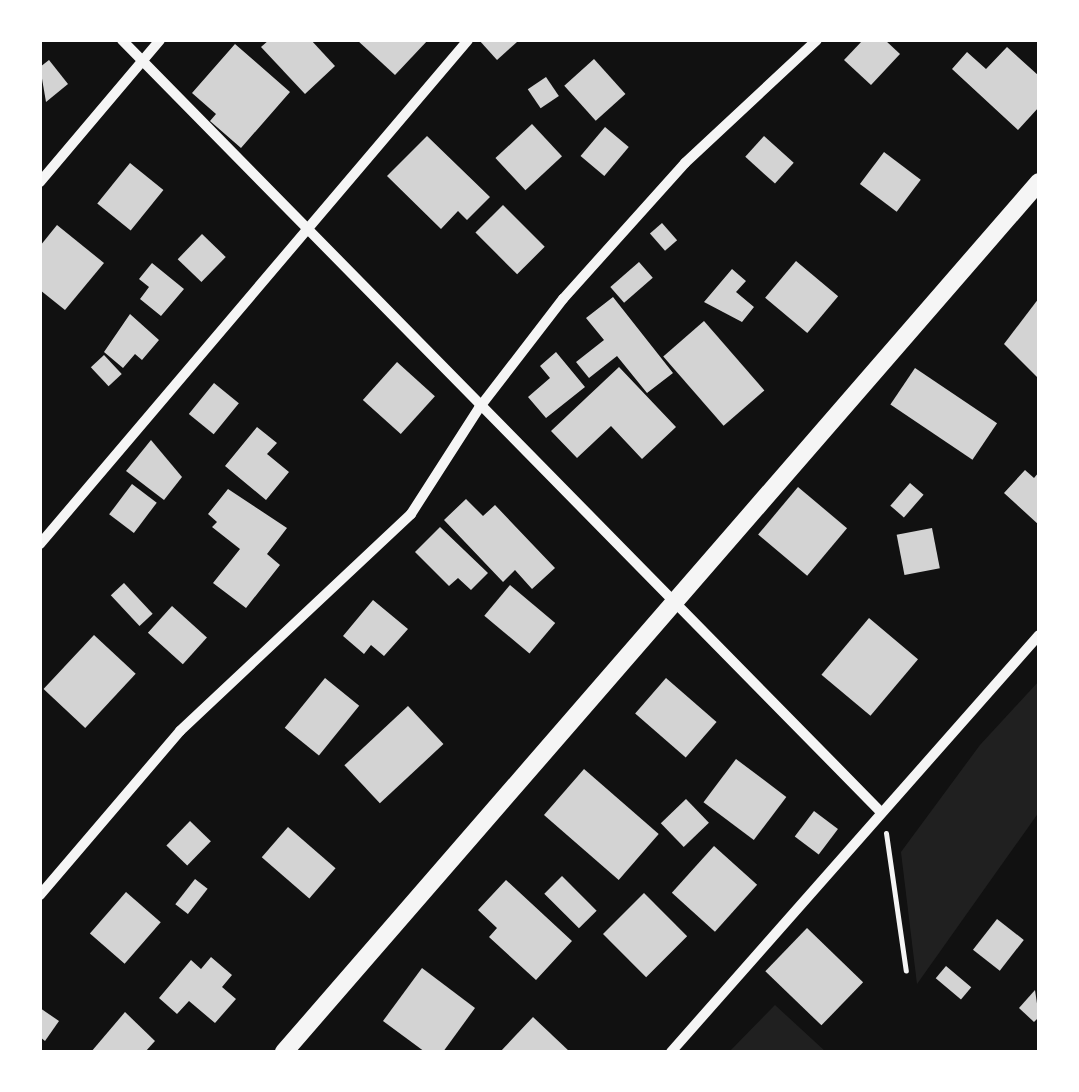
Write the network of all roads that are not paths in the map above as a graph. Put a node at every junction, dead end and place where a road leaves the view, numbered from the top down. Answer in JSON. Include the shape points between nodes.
{"nodes":[{"id":1,"x":122,"y":40,"type":"edge"},
{"id":2,"x":160,"y":40,"type":"edge"},
{"id":3,"x":468,"y":40,"type":"edge"},
{"id":4,"x":818,"y":40,"type":"edge"},
{"id":5,"x":140,"y":61,"type":"junction"},
{"id":6,"x":40,"y":182,"type":"edge"},
{"id":7,"x":1039,"y":182,"type":"edge"},
{"id":8,"x":302,"y":229,"type":"junction"},
{"id":9,"x":480,"y":408,"type":"junction"},
{"id":10,"x":40,"y":544,"type":"edge"},
{"id":11,"x":675,"y":604,"type":"junction"},
{"id":12,"x":1039,"y":635,"type":"edge"},
{"id":13,"x":880,"y":811,"type":"junction"},
{"id":14,"x":40,"y":895,"type":"edge"},
{"id":15,"x":284,"y":1052,"type":"edge"},
{"id":16,"x":671,"y":1052,"type":"edge"}],
"edges":[{"from":1,"to":5,"type":"street"},
{"from":2,"to":5,"type":"street"},
{"from":3,"to":8,"type":"street"},
{"from":4,"to":9,"type":"street","via":[[684,163],[563,299]]},
{"from":5,"to":6,"type":"street"},
{"from":5,"to":8,"type":"street"},
{"from":7,"to":11,"type":"street"},
{"from":8,"to":9,"type":"street"},
{"from":8,"to":10,"type":"street"},
{"from":9,"to":11,"type":"street"},
{"from":9,"to":14,"type":"street","via":[[411,514],[180,731]]},
{"from":11,"to":13,"type":"street"},
{"from":11,"to":15,"type":"street"},
{"from":12,"to":13,"type":"street"},
{"from":13,"to":16,"type":"street"}]}
